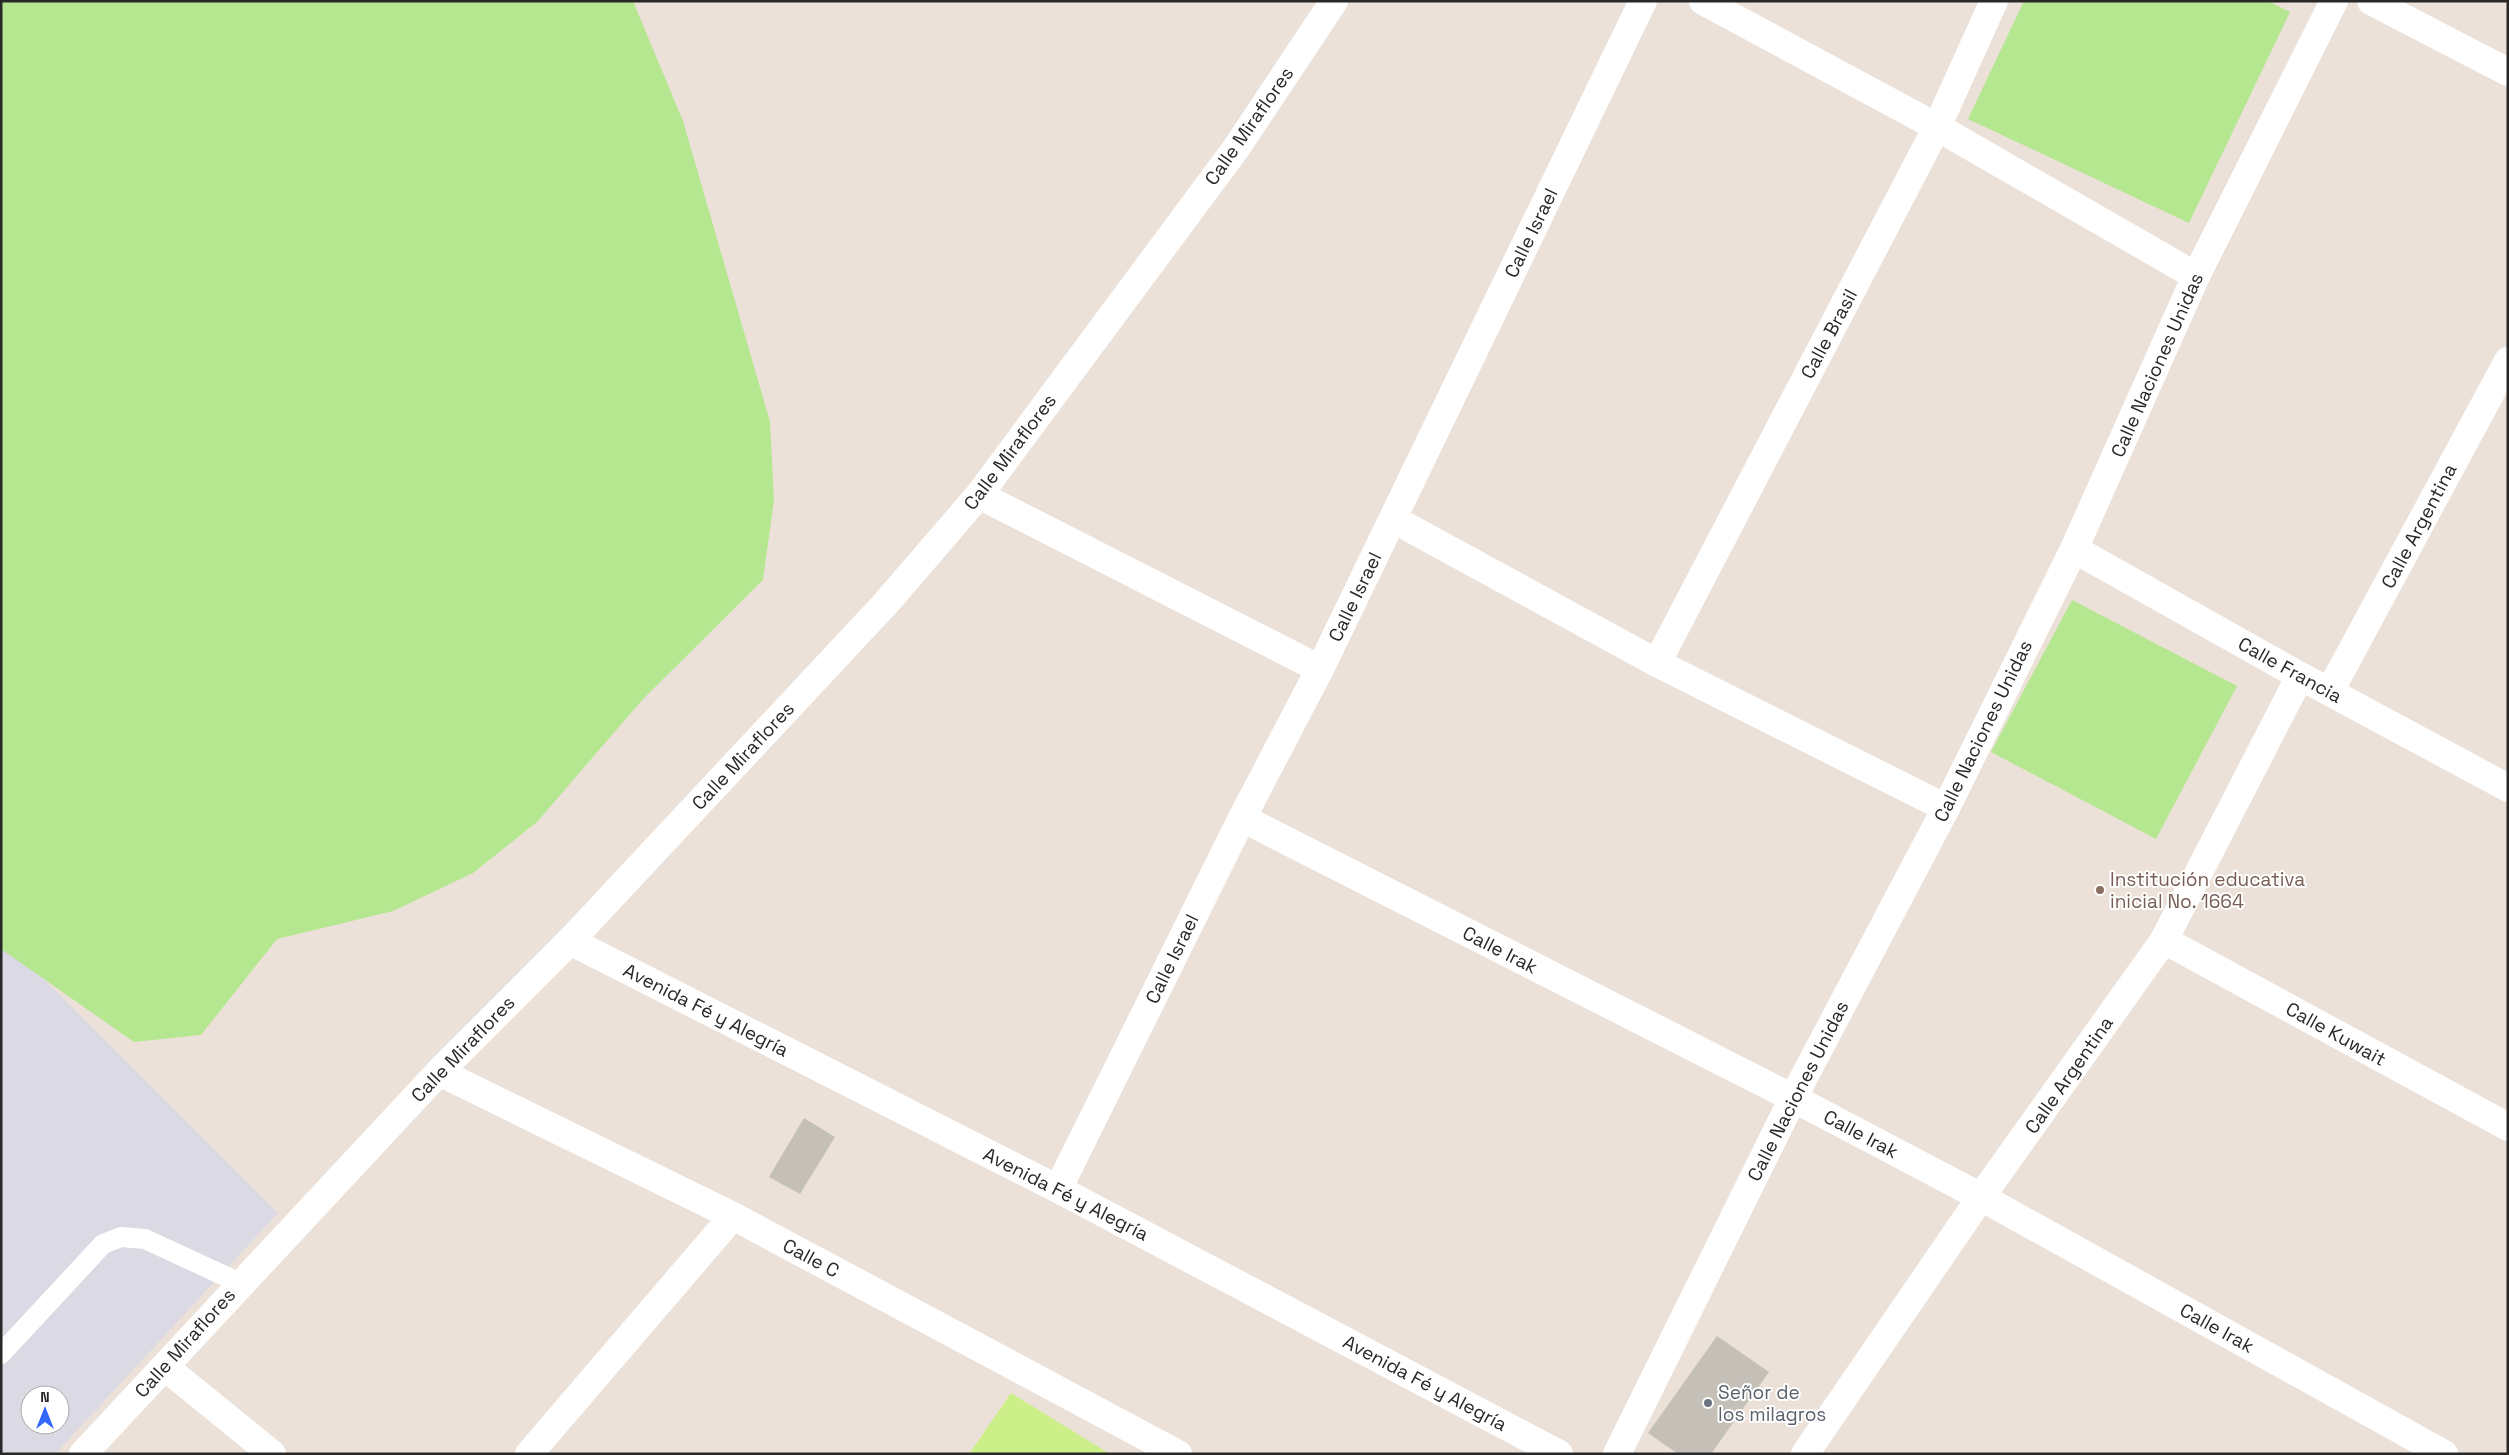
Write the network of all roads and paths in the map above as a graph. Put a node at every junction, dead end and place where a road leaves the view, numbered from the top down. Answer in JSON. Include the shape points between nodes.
{"nodes":[{"id":1,"x":1334,"y":1,"type":"edge"},
{"id":2,"x":1643,"y":1,"type":"edge"},
{"id":3,"x":1703,"y":1,"type":"edge"},
{"id":4,"x":1994,"y":1,"type":"edge"},
{"id":5,"x":2334,"y":1,"type":"edge"},
{"id":6,"x":2371,"y":1,"type":"edge"},
{"id":7,"x":2508,"y":72,"type":"edge"},
{"id":8,"x":1937,"y":127,"type":"junction"},
{"id":9,"x":2196,"y":276,"type":"junction"},
{"id":10,"x":2508,"y":361,"type":"edge"},
{"id":11,"x":979,"y":495,"type":"junction"},
{"id":12,"x":1393,"y":519,"type":"junction"},
{"id":13,"x":2074,"y":549,"type":"junction"},
{"id":14,"x":1657,"y":663,"type":"junction"},
{"id":15,"x":1320,"y":669,"type":"junction"},
{"id":16,"x":2300,"y":676,"type":"junction"},
{"id":17,"x":2330,"y":691,"type":"junction"},
{"id":18,"x":2508,"y":788,"type":"edge"},
{"id":19,"x":1946,"y":808,"type":"junction"},
{"id":20,"x":1242,"y":818,"type":"junction"},
{"id":21,"x":2164,"y":940,"type":"junction"},
{"id":22,"x":570,"y":941,"type":"junction"},
{"id":23,"x":439,"y":1072,"type":"junction"},
{"id":24,"x":1793,"y":1098,"type":"junction"},
{"id":25,"x":2508,"y":1127,"type":"edge"},
{"id":26,"x":1058,"y":1189,"type":"junction"},
{"id":27,"x":1981,"y":1198,"type":"junction"},
{"id":28,"x":734,"y":1216,"type":"junction"},
{"id":29,"x":240,"y":1283,"type":"junction"},
{"id":30,"x":1,"y":1354,"type":"edge"},
{"id":31,"x":165,"y":1367,"type":"junction"},
{"id":32,"x":83,"y":1454,"type":"edge"},
{"id":33,"x":272,"y":1454,"type":"edge"},
{"id":34,"x":529,"y":1454,"type":"edge"},
{"id":35,"x":1178,"y":1454,"type":"edge"},
{"id":36,"x":1559,"y":1454,"type":"edge"},
{"id":37,"x":1616,"y":1454,"type":"edge"},
{"id":38,"x":1805,"y":1454,"type":"edge"},
{"id":39,"x":2444,"y":1454,"type":"edge"}],
"edges":[{"from":1,"to":11,"type":"street","name":"Calle Miraflores","via":[[1237,147]]},
{"from":2,"to":12,"type":"street","name":"Calle Israel"},
{"from":3,"to":8,"type":"street"},
{"from":4,"to":8,"type":"street","name":"Calle Brasil"},
{"from":5,"to":9,"type":"street","name":"Calle Naciones Unidas"},
{"from":6,"to":7,"type":"street"},
{"from":8,"to":9,"type":"street"},
{"from":8,"to":14,"type":"street","name":"Calle Brasil"},
{"from":9,"to":13,"type":"street","name":"Calle Naciones Unidas"},
{"from":10,"to":17,"type":"street","name":"Calle Argentina"},
{"from":11,"to":15,"type":"street"},
{"from":11,"to":22,"type":"street","name":"Calle Miraflores","via":[[886,603]]},
{"from":12,"to":14,"type":"street"},
{"from":12,"to":15,"type":"street","name":"Calle Israel"},
{"from":13,"to":16,"type":"street","name":"Calle Francia"},
{"from":13,"to":19,"type":"street","name":"Calle Naciones Unidas"},
{"from":14,"to":19,"type":"street"},
{"from":15,"to":20,"type":"street","name":"Calle Israel"},
{"from":16,"to":17,"type":"street","name":"Calle Francia"},
{"from":16,"to":21,"type":"street","name":"Calle Argentina"},
{"from":17,"to":18,"type":"street","name":"Calle Francia"},
{"from":19,"to":24,"type":"street","name":"Calle Naciones Unidas"},
{"from":20,"to":24,"type":"street","name":"Calle Irak"},
{"from":20,"to":26,"type":"street","name":"Calle Israel"},
{"from":21,"to":25,"type":"street","name":"Calle Kuwait"},
{"from":21,"to":27,"type":"street","name":"Calle Argentina"},
{"from":22,"to":23,"type":"street","name":"Calle Miraflores"},
{"from":22,"to":26,"type":"street","name":"Avenida Fé y Alegría"},
{"from":23,"to":28,"type":"street","name":"Calle C"},
{"from":23,"to":29,"type":"street","name":"Calle Miraflores"},
{"from":24,"to":27,"type":"street","name":"Calle Irak"},
{"from":24,"to":37,"type":"street","name":"Calle Naciones Unidas"},
{"from":26,"to":36,"type":"street","name":"Avenida Fé y Alegría"},
{"from":27,"to":38,"type":"street","name":"Calle Argentina"},
{"from":27,"to":39,"type":"street","name":"Calle Irak"},
{"from":28,"to":34,"type":"street"},
{"from":28,"to":35,"type":"street","name":"Calle C"},
{"from":29,"to":30,"type":"lane","via":[[145,1239],[121,1237],[103,1244]]},
{"from":29,"to":31,"type":"street","name":"Calle Miraflores"},
{"from":31,"to":32,"type":"street","name":"Calle Miraflores"},
{"from":31,"to":33,"type":"street"}]}
